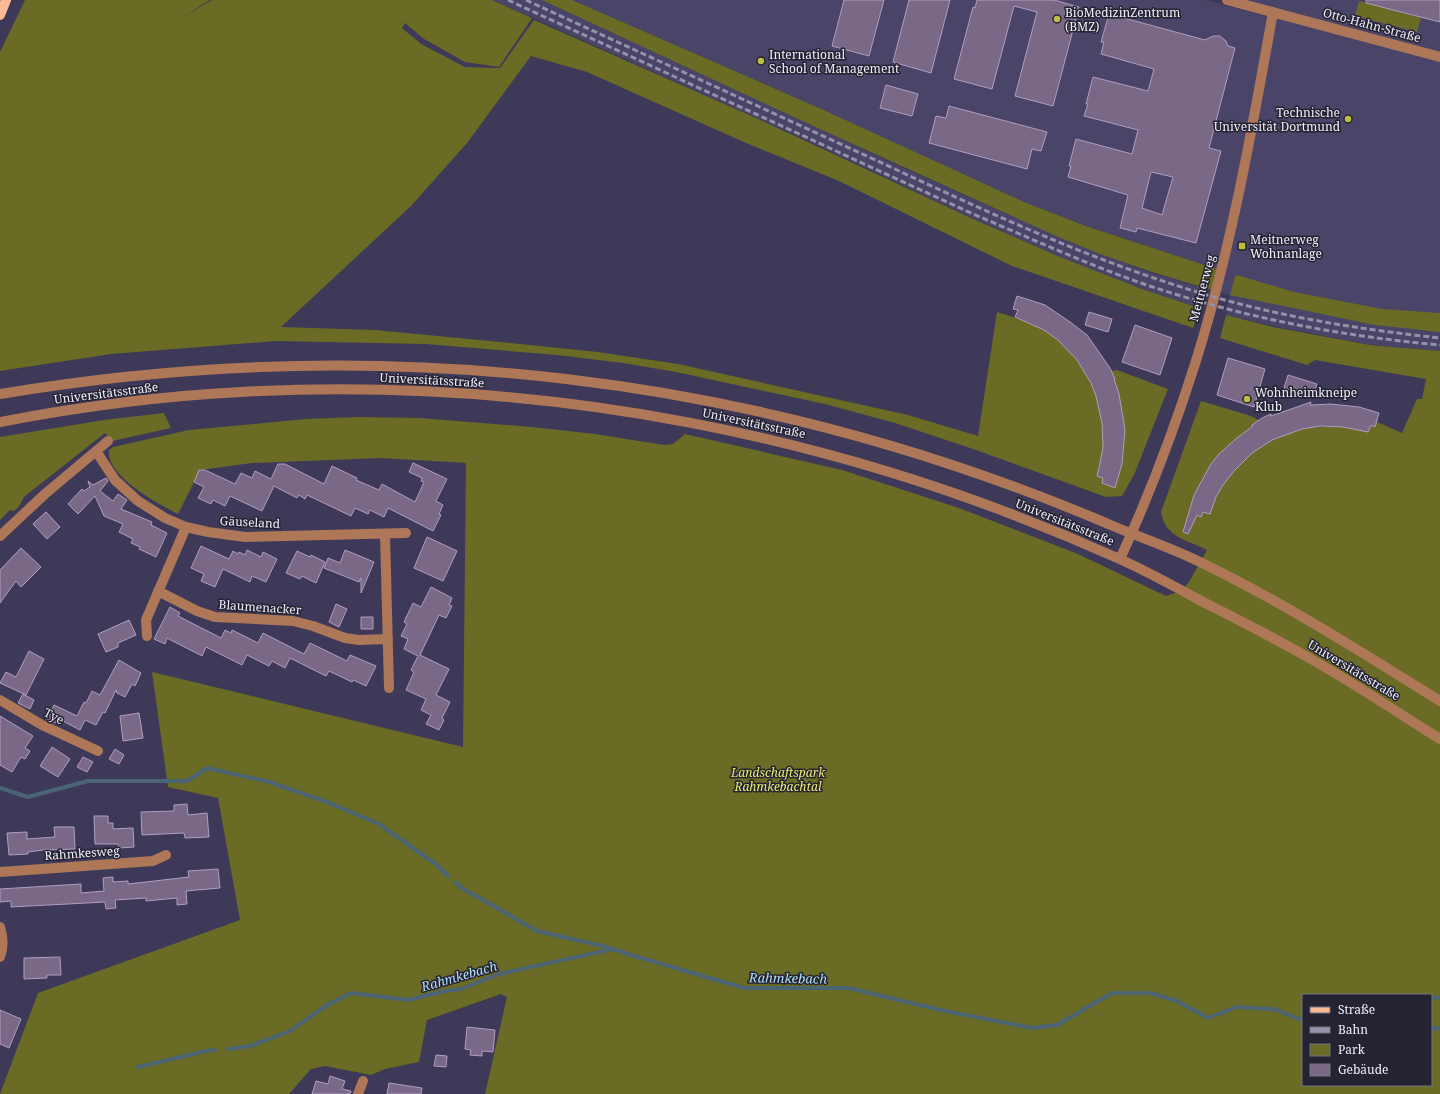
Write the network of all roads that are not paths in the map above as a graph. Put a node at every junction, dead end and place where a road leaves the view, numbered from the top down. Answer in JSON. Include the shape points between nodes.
{"nodes":[{"id":1,"x":6,"y":0,"type":"edge"},
{"id":2,"x":1227,"y":0,"type":"edge"},
{"id":3,"x":1273,"y":12,"type":"junction"},
{"id":4,"x":0,"y":15,"type":"edge"},
{"id":5,"x":1440,"y":57,"type":"edge"},
{"id":6,"x":0,"y":394,"type":"edge"},
{"id":7,"x":0,"y":422,"type":"edge"},
{"id":8,"x":108,"y":441,"type":"dead end"},
{"id":9,"x":96,"y":451,"type":"junction"},
{"id":10,"x":186,"y":526,"type":"junction"},
{"id":11,"x":385,"y":534,"type":"junction"},
{"id":12,"x":406,"y":534,"type":"dead end"},
{"id":13,"x":1132,"y":534,"type":"junction"},
{"id":14,"x":0,"y":536,"type":"edge"},
{"id":15,"x":1120,"y":559,"type":"junction"},
{"id":16,"x":158,"y":591,"type":"junction"},
{"id":17,"x":147,"y":636,"type":"dead end"},
{"id":18,"x":388,"y":639,"type":"junction"},
{"id":19,"x":389,"y":688,"type":"dead end"},
{"id":20,"x":0,"y":700,"type":"edge"},
{"id":21,"x":1440,"y":701,"type":"edge"},
{"id":22,"x":1440,"y":739,"type":"edge"},
{"id":23,"x":98,"y":751,"type":"dead end"},
{"id":24,"x":166,"y":855,"type":"dead end"},
{"id":25,"x":0,"y":872,"type":"edge"},
{"id":26,"x":0,"y":927,"type":"edge"},
{"id":27,"x":0,"y":957,"type":"edge"},
{"id":28,"x":363,"y":1081,"type":"dead end"},
{"id":29,"x":358,"y":1094,"type":"edge"}],
"edges":[{"from":1,"to":4,"type":"main road"},
{"from":2,"to":3,"type":"street","name":"Otto-Hahn-Straße"},
{"from":3,"to":5,"type":"street","name":"Otto-Hahn-Straße"},
{"from":3,"to":13,"type":"street","name":"Meitnerweg","via":[[1248,148],[1206,327],[1177,417]]},
{"from":6,"to":13,"type":"street","name":"Universitätsstraße","via":[[150,374],[239,367],[431,367],[569,379],[676,394],[848,433],[1006,483]]},
{"from":7,"to":15,"type":"street","name":"Universitätsstraße","via":[[56,412],[239,392],[383,390],[529,399],[728,429],[851,460],[946,489]]},
{"from":8,"to":9,"type":"street"},
{"from":9,"to":10,"type":"street","name":"Gäuseland","via":[[124,490],[151,510]]},
{"from":9,"to":14,"type":"street"},
{"from":10,"to":11,"type":"street","name":"Gäuseland","via":[[245,537]]},
{"from":10,"to":16,"type":"street"},
{"from":11,"to":12,"type":"street","name":"Gäuseland"},
{"from":11,"to":18,"type":"street"},
{"from":13,"to":15,"type":"street","name":"Meitnerweg"},
{"from":13,"to":21,"type":"street","name":"Universitätsstraße","via":[[1181,553],[1274,600]]},
{"from":15,"to":22,"type":"street","name":"Universitätsstraße","via":[[1312,659]]},
{"from":16,"to":17,"type":"street","via":[[146,620]]},
{"from":16,"to":18,"type":"street","name":"Blaumenacker","via":[[197,611],[215,617],[304,622],[345,638]]},
{"from":18,"to":19,"type":"street"},
{"from":20,"to":23,"type":"street","name":"Tye","via":[[42,725]]},
{"from":24,"to":25,"type":"street","name":"Rahmkesweg","via":[[153,860]]},
{"from":26,"to":27,"type":"street","via":[[3,941]]},
{"from":28,"to":29,"type":"street"}]}
